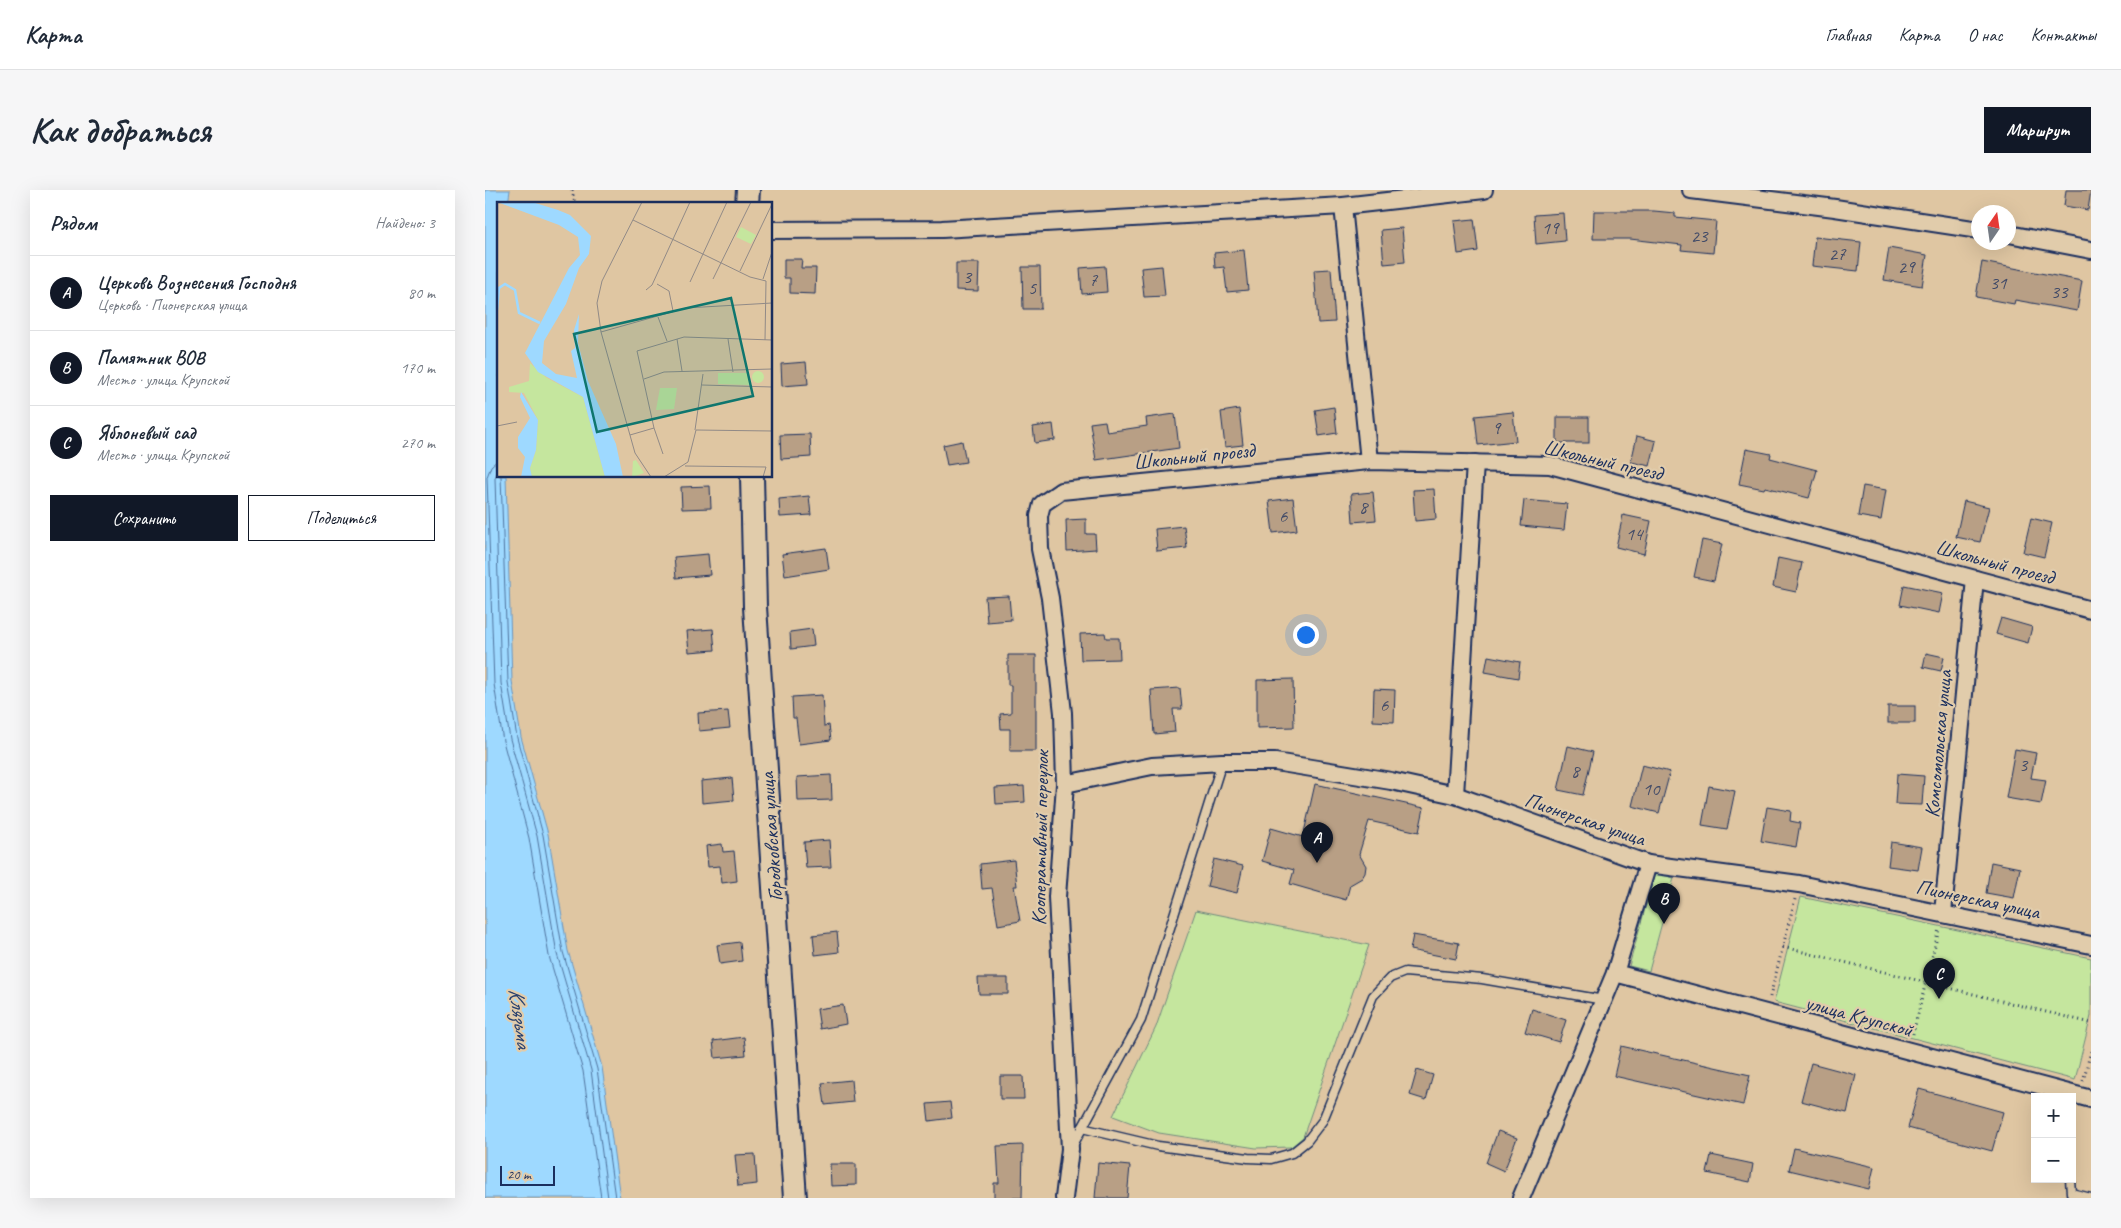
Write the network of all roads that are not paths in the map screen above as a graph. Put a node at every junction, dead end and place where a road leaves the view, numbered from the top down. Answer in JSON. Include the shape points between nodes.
{"nodes":[{"id":1,"x":1484,"y":190,"type":"edge"},
{"id":2,"x":1691,"y":190,"type":"edge"},
{"id":3,"x":1343,"y":206,"type":"junction"},
{"id":4,"x":1971,"y":229,"type":"edge"},
{"id":5,"x":773,"y":230,"type":"edge"},
{"id":6,"x":2016,"y":235,"type":"edge"},
{"id":7,"x":2091,"y":250,"type":"edge"},
{"id":8,"x":1369,"y":460,"type":"junction"},
{"id":9,"x":1475,"y":463,"type":"junction"},
{"id":10,"x":752,"y":478,"type":"edge"},
{"id":11,"x":1061,"y":491,"type":"joint"},
{"id":12,"x":1975,"y":579,"type":"junction"},
{"id":13,"x":2091,"y":610,"type":"edge"},
{"id":14,"x":1222,"y":762,"type":"junction"},
{"id":15,"x":1065,"y":784,"type":"junction"},
{"id":16,"x":1455,"y":796,"type":"junction"},
{"id":17,"x":1648,"y":864,"type":"junction"},
{"id":18,"x":1943,"y":914,"type":"junction"},
{"id":19,"x":2091,"y":945,"type":"edge"},
{"id":20,"x":1615,"y":974,"type":"junction"},
{"id":21,"x":1604,"y":1000,"type":"junction"},
{"id":22,"x":2064,"y":1093,"type":"edge"},
{"id":23,"x":1082,"y":1128,"type":"junction"},
{"id":24,"x":1070,"y":1149,"type":"junction"},
{"id":25,"x":2070,"y":1183,"type":"edge"},
{"id":26,"x":795,"y":1198,"type":"edge"},
{"id":27,"x":1064,"y":1198,"type":"edge"},
{"id":28,"x":1521,"y":1198,"type":"edge"},
{"id":29,"x":2091,"y":1198,"type":"edge"}],
"edges":[{"from":1,"to":3,"type":"street"},
{"from":2,"to":4,"type":"street"},
{"from":3,"to":5,"type":"street","via":[[942,230]]},
{"from":3,"to":8,"type":"street"},
{"from":6,"to":7,"type":"street"},
{"from":8,"to":9,"type":"street","name":"Школьный проезд"},
{"from":8,"to":11,"type":"street","name":"Школьный проезд"},
{"from":9,"to":12,"type":"street","name":"Школьный проезд","via":[[1550,465]]},
{"from":9,"to":16,"type":"street"},
{"from":10,"to":26,"type":"main road","name":"Городковская улица","via":[[755,607]]},
{"from":11,"to":15,"type":"street","name":"Кооперативный переулок","via":[[1042,504],[1039,516],[1040,549],[1050,598],[1063,712]]},
{"from":12,"to":13,"type":"street","name":"Школьный проезд"},
{"from":12,"to":18,"type":"street","name":"Комсомольская улица"},
{"from":14,"to":15,"type":"street","name":"Пионерская улица","via":[[1152,766]]},
{"from":14,"to":16,"type":"street","name":"Пионерская улица","via":[[1275,762],[1391,781]]},
{"from":14,"to":23,"type":"lane","via":[[1141,1020]]},
{"from":15,"to":24,"type":"street","name":"Кооперативный переулок","via":[[1057,897]]},
{"from":16,"to":17,"type":"street","name":"Пионерская улица"},
{"from":17,"to":18,"type":"street","name":"Пионерская улица","via":[[1799,884]]},
{"from":17,"to":20,"type":"street"},
{"from":18,"to":19,"type":"street","name":"Пионерская улица"},
{"from":20,"to":21,"type":"street"},
{"from":20,"to":22,"type":"street","name":"улица Крупской"},
{"from":21,"to":23,"type":"lane","via":[[1482,979],[1405,972],[1389,978],[1373,996],[1323,1120],[1307,1142],[1292,1153],[1271,1159],[1158,1146]]},
{"from":21,"to":28,"type":"street"},
{"from":23,"to":24,"type":"lane"},
{"from":24,"to":27,"type":"street","name":"Кооперативный переулок"},
{"from":25,"to":29,"type":"lane","via":[[2071,1193]]}]}
